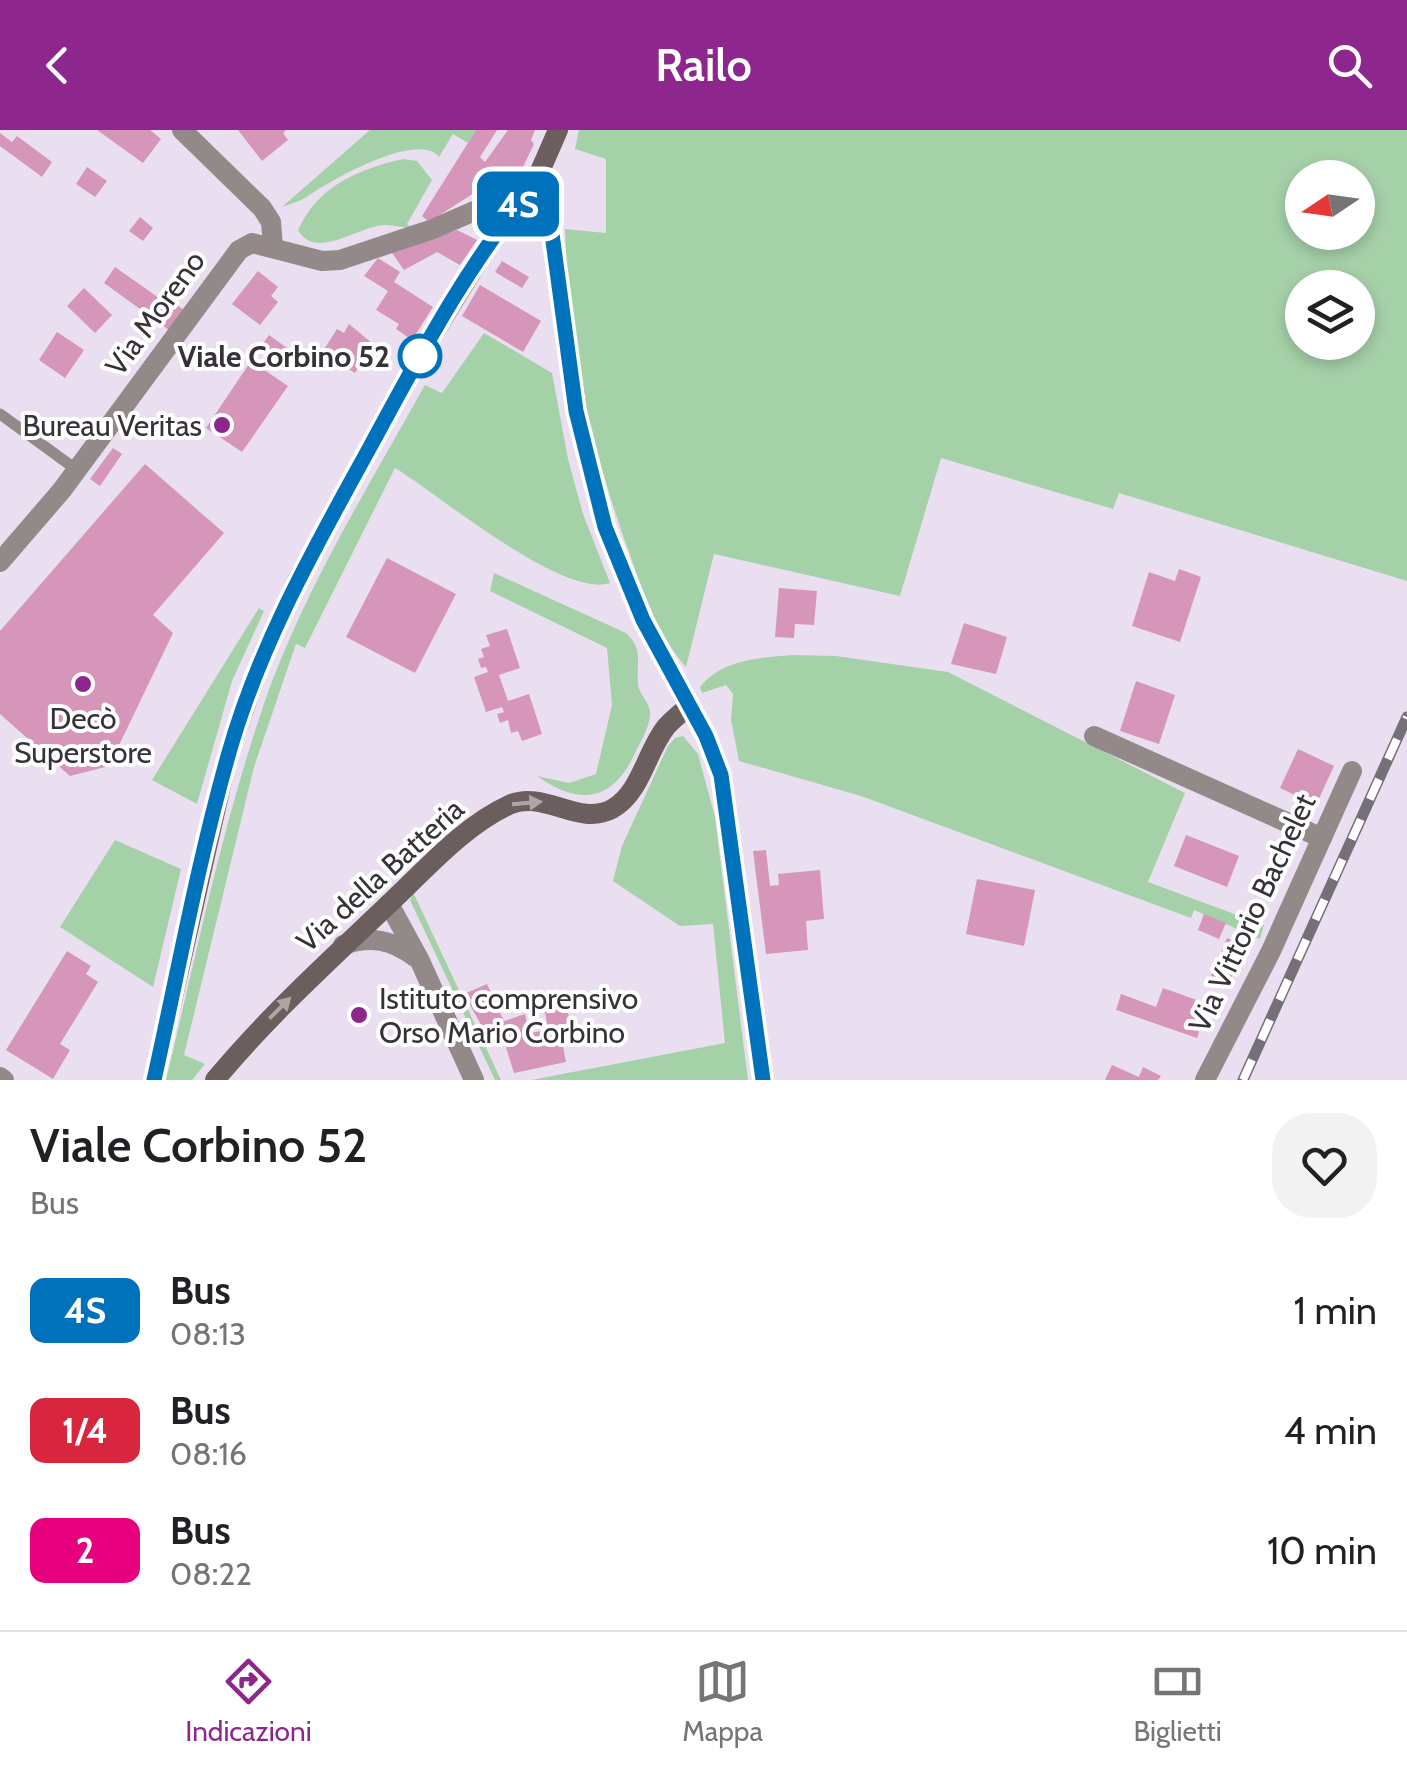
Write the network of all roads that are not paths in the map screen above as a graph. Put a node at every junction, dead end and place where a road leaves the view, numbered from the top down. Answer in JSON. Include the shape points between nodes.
{"nodes":[{"id":1,"x":182,"y":130,"type":"edge"},
{"id":2,"x":558,"y":130,"type":"edge"},
{"id":3,"x":534,"y":185,"type":"junction"},
{"id":4,"x":480,"y":209,"type":"junction"},
{"id":5,"x":501,"y":224,"type":"junction"},
{"id":6,"x":273,"y":247,"type":"junction"},
{"id":7,"x":0,"y":414,"type":"edge"},
{"id":8,"x":78,"y":470,"type":"junction"},
{"id":9,"x":0,"y":562,"type":"edge"},
{"id":10,"x":688,"y":706,"type":"junction"},
{"id":11,"x":1094,"y":736,"type":"dead end"},
{"id":12,"x":1352,"y":771,"type":"dead end"},
{"id":13,"x":1322,"y":838,"type":"junction"},
{"id":14,"x":389,"y":904,"type":"junction"},
{"id":15,"x":343,"y":945,"type":"junction"},
{"id":16,"x":419,"y":959,"type":"junction"},
{"id":17,"x":154,"y":1080,"type":"edge"},
{"id":18,"x":215,"y":1080,"type":"edge"},
{"id":19,"x":474,"y":1080,"type":"edge"},
{"id":20,"x":763,"y":1080,"type":"edge"},
{"id":21,"x":1205,"y":1080,"type":"edge"}],
"edges":[{"from":1,"to":6,"type":"street","via":[[262,208]]},
{"from":2,"to":3,"type":"main road"},
{"from":3,"to":4,"type":"street"},
{"from":3,"to":5,"type":"main road"},
{"from":3,"to":10,"type":"main road","via":[[552,234],[576,411],[605,527]]},
{"from":4,"to":5,"type":"street"},
{"from":4,"to":6,"type":"street","via":[[340,260]]},
{"from":5,"to":17,"type":"main road","via":[[420,354],[264,652],[228,755]]},
{"from":6,"to":8,"type":"street","name":"Via Moreno","via":[[252,243],[238,250]]},
{"from":7,"to":8,"type":"lane"},
{"from":8,"to":9,"type":"street","name":"Via Moreno"},
{"from":14,"to":10,"type":"main road","name":"Via della Batteria","one_way":true,"via":[[459,839],[511,804],[541,801],[592,814],[610,810],[627,798],[666,727]]},
{"from":10,"to":20,"type":"main road","via":[[721,775]]},
{"from":11,"to":13,"type":"street"},
{"from":12,"to":13,"type":"street","name":"Via Vittorio Bachelet"},
{"from":13,"to":21,"type":"street","name":"Via Vittorio Bachelet"},
{"from":14,"to":15,"type":"main road","name":"Via della Batteria"},
{"from":14,"to":16,"type":"street"},
{"from":15,"to":16,"type":"street","via":[[384,940]]},
{"from":18,"to":15,"type":"main road","name":"Via della Batteria","one_way":true},
{"from":16,"to":19,"type":"street"}]}
